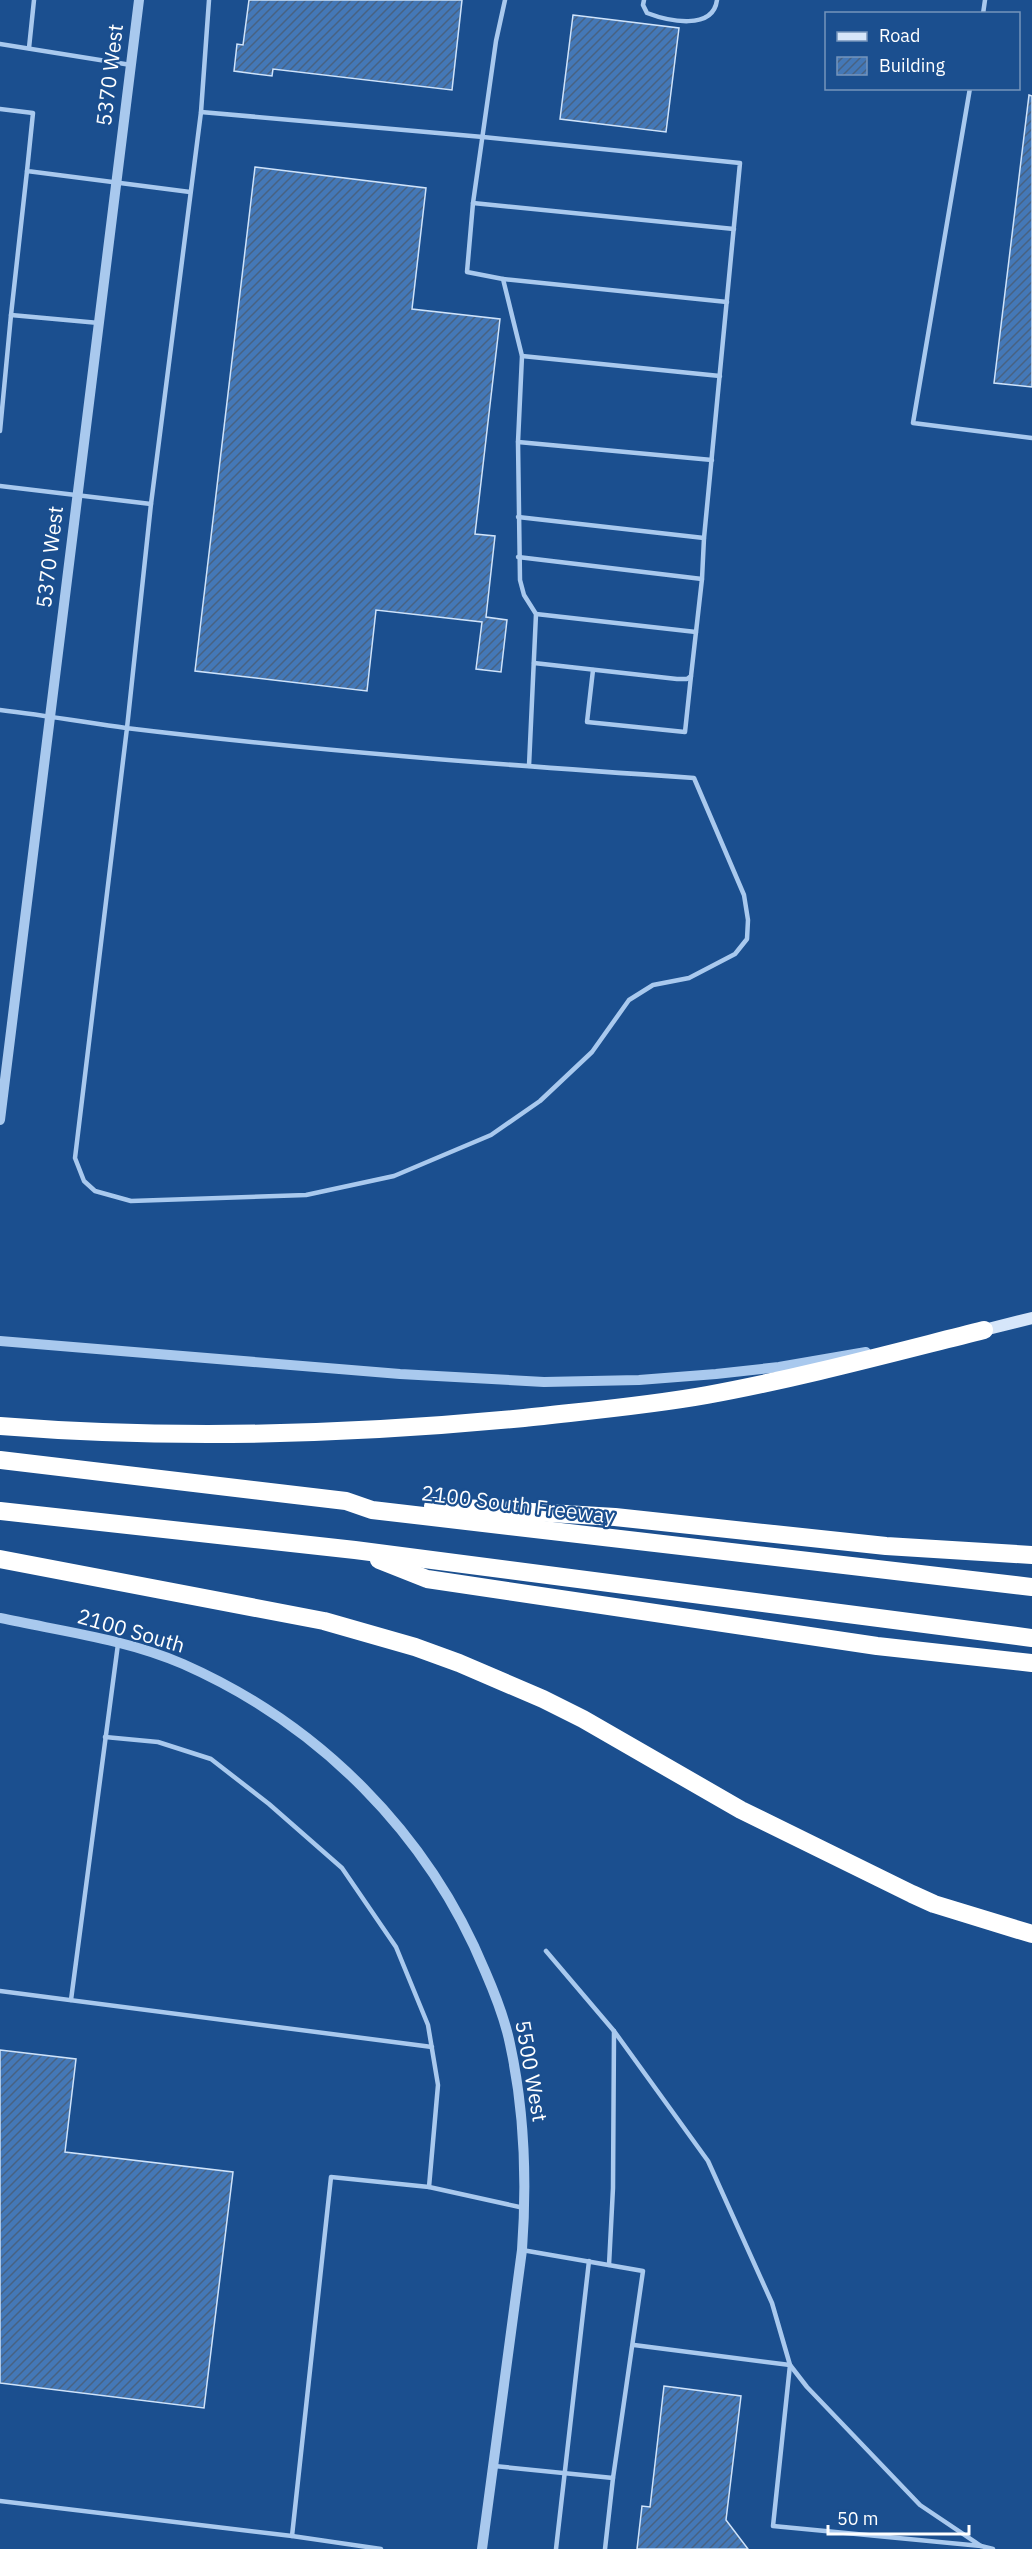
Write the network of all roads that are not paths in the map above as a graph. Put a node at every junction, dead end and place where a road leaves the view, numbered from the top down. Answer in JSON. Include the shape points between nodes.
{"nodes":[{"id":1,"x":34,"y":0,"type":"edge"},
{"id":2,"x":139,"y":0,"type":"edge"},
{"id":3,"x":209,"y":0,"type":"edge"},
{"id":4,"x":505,"y":0,"type":"edge"},
{"id":5,"x":644,"y":0,"type":"edge"},
{"id":6,"x":717,"y":0,"type":"edge"},
{"id":7,"x":0,"y":44,"type":"edge"},
{"id":8,"x":29,"y":48,"type":"junction"},
{"id":9,"x":131,"y":65,"type":"junction"},
{"id":10,"x":970,"y":90,"type":"edge"},
{"id":11,"x":0,"y":109,"type":"edge"},
{"id":12,"x":201,"y":112,"type":"junction"},
{"id":13,"x":483,"y":137,"type":"junction"},
{"id":14,"x":27,"y":171,"type":"junction"},
{"id":15,"x":116,"y":182,"type":"junction"},
{"id":16,"x":190,"y":192,"type":"junction"},
{"id":17,"x":473,"y":203,"type":"junction"},
{"id":18,"x":734,"y":229,"type":"junction"},
{"id":19,"x":503,"y":279,"type":"junction"},
{"id":20,"x":727,"y":302,"type":"junction"},
{"id":21,"x":11,"y":315,"type":"junction"},
{"id":22,"x":99,"y":323,"type":"junction"},
{"id":23,"x":522,"y":356,"type":"junction"},
{"id":24,"x":720,"y":375,"type":"junction"},
{"id":25,"x":0,"y":431,"type":"edge"},
{"id":26,"x":1032,"y":438,"type":"edge"},
{"id":27,"x":518,"y":442,"type":"junction"},
{"id":28,"x":712,"y":460,"type":"junction"},
{"id":29,"x":0,"y":486,"type":"edge"},
{"id":30,"x":77,"y":496,"type":"junction"},
{"id":31,"x":151,"y":504,"type":"junction"},
{"id":32,"x":518,"y":517,"type":"junction"},
{"id":33,"x":704,"y":538,"type":"junction"},
{"id":34,"x":518,"y":557,"type":"junction"},
{"id":35,"x":702,"y":579,"type":"junction"},
{"id":36,"x":536,"y":614,"type":"junction"},
{"id":37,"x":696,"y":632,"type":"junction"},
{"id":38,"x":534,"y":663,"type":"junction"},
{"id":39,"x":593,"y":670,"type":"junction"},
{"id":40,"x":691,"y":676,"type":"junction"},
{"id":41,"x":0,"y":710,"type":"edge"},
{"id":42,"x":50,"y":715,"type":"junction"},
{"id":43,"x":127,"y":728,"type":"junction"},
{"id":44,"x":528,"y":766,"type":"junction"},
{"id":45,"x":2,"y":1088,"type":"edge"},
{"id":46,"x":0,"y":1120,"type":"edge"},
{"id":47,"x":1032,"y":1318,"type":"edge"},
{"id":48,"x":984,"y":1330,"type":"junction"},
{"id":49,"x":0,"y":1341,"type":"edge"},
{"id":50,"x":0,"y":1426,"type":"edge"},
{"id":51,"x":0,"y":1460,"type":"edge"},
{"id":52,"x":346,"y":1501,"type":"junction"},
{"id":53,"x":0,"y":1511,"type":"edge"},
{"id":54,"x":355,"y":1550,"type":"junction"},
{"id":55,"x":1032,"y":1555,"type":"edge"},
{"id":56,"x":0,"y":1559,"type":"edge"},
{"id":57,"x":1032,"y":1587,"type":"edge"},
{"id":58,"x":0,"y":1618,"type":"edge"},
{"id":59,"x":1032,"y":1638,"type":"edge"},
{"id":60,"x":118,"y":1644,"type":"junction"},
{"id":61,"x":1032,"y":1663,"type":"edge"},
{"id":62,"x":246,"y":1696,"type":"joint"},
{"id":63,"x":105,"y":1737,"type":"junction"},
{"id":64,"x":1032,"y":1934,"type":"edge"},
{"id":65,"x":546,"y":1951,"type":"dead end"},
{"id":66,"x":0,"y":1991,"type":"edge"},
{"id":67,"x":71,"y":2000,"type":"junction"},
{"id":68,"x":614,"y":2031,"type":"junction"},
{"id":69,"x":432,"y":2048,"type":"junction"},
{"id":70,"x":429,"y":2187,"type":"junction"},
{"id":71,"x":525,"y":2208,"type":"junction"},
{"id":72,"x":522,"y":2250,"type":"junction"},
{"id":73,"x":589,"y":2260,"type":"junction"},
{"id":74,"x":609,"y":2265,"type":"junction"},
{"id":75,"x":634,"y":2345,"type":"junction"},
{"id":76,"x":790,"y":2366,"type":"junction"},
{"id":77,"x":494,"y":2466,"type":"junction"},
{"id":78,"x":564,"y":2472,"type":"junction"},
{"id":79,"x":613,"y":2478,"type":"junction"},
{"id":80,"x":0,"y":2500,"type":"edge"},
{"id":81,"x":292,"y":2536,"type":"junction"},
{"id":82,"x":981,"y":2546,"type":"junction"},
{"id":83,"x":381,"y":2549,"type":"edge"},
{"id":84,"x":482,"y":2549,"type":"edge"},
{"id":85,"x":556,"y":2549,"type":"edge"},
{"id":86,"x":605,"y":2549,"type":"edge"},
{"id":87,"x":993,"y":2549,"type":"edge"}],
"edges":[{"from":1,"to":8,"type":"lane"},
{"from":2,"to":9,"type":"street","name":"5370 West"},
{"from":3,"to":12,"type":"lane"},
{"from":4,"to":13,"type":"lane"},
{"from":5,"to":6,"type":"lane","via":[[647,13],[690,21],[709,16]]},
{"from":7,"to":8,"type":"lane"},
{"from":8,"to":9,"type":"lane"},
{"from":9,"to":15,"type":"street","name":"5370 West"},
{"from":10,"to":26,"type":"lane","via":[[913,423]]},
{"from":11,"to":14,"type":"lane","via":[[33,113]]},
{"from":12,"to":13,"type":"lane"},
{"from":12,"to":16,"type":"lane"},
{"from":13,"to":17,"type":"lane"},
{"from":13,"to":18,"type":"lane","via":[[740,163]]},
{"from":14,"to":15,"type":"lane"},
{"from":14,"to":21,"type":"lane"},
{"from":15,"to":16,"type":"lane"},
{"from":15,"to":22,"type":"street","name":"5370 West"},
{"from":16,"to":31,"type":"lane"},
{"from":17,"to":18,"type":"lane"},
{"from":17,"to":19,"type":"lane","via":[[467,272]]},
{"from":18,"to":20,"type":"lane"},
{"from":19,"to":20,"type":"lane"},
{"from":19,"to":23,"type":"lane"},
{"from":20,"to":24,"type":"lane"},
{"from":21,"to":22,"type":"lane"},
{"from":21,"to":25,"type":"lane"},
{"from":22,"to":30,"type":"street","name":"5370 West"},
{"from":23,"to":24,"type":"lane"},
{"from":23,"to":27,"type":"lane"},
{"from":24,"to":28,"type":"lane"},
{"from":27,"to":28,"type":"lane"},
{"from":27,"to":32,"type":"lane"},
{"from":28,"to":33,"type":"lane"},
{"from":29,"to":30,"type":"lane"},
{"from":30,"to":31,"type":"lane"},
{"from":30,"to":42,"type":"street","name":"5370 West"},
{"from":31,"to":43,"type":"lane"},
{"from":32,"to":33,"type":"lane"},
{"from":32,"to":34,"type":"lane"},
{"from":33,"to":35,"type":"lane"},
{"from":34,"to":35,"type":"lane"},
{"from":34,"to":36,"type":"lane","via":[[524,595]]},
{"from":35,"to":37,"type":"lane"},
{"from":36,"to":37,"type":"lane"},
{"from":36,"to":38,"type":"lane"},
{"from":37,"to":40,"type":"lane"},
{"from":38,"to":39,"type":"lane"},
{"from":38,"to":44,"type":"lane"},
{"from":39,"to":40,"type":"lane","via":[[677,680]]},
{"from":39,"to":40,"type":"lane","via":[[587,722],[685,732]]},
{"from":41,"to":42,"type":"lane"},
{"from":42,"to":43,"type":"lane"},
{"from":42,"to":45,"type":"street","name":"5370 West"},
{"from":43,"to":44,"type":"lane"},
{"from":43,"to":44,"type":"lane","via":[[75,1158],[84,1181],[95,1191],[131,1201],[306,1195],[394,1176],[491,1135],[540,1101],[592,1052],[629,1000],[653,985],[689,978],[735,954],[747,939],[744,895],[694,778]]},
{"from":45,"to":46,"type":"street","name":"5370 West"},
{"from":47,"to":48,"type":"main road"},
{"from":48,"to":49,"type":"street","via":[[779,1367],[599,1381],[487,1380]]},
{"from":48,"to":50,"type":"highway","via":[[704,1396],[469,1423],[246,1434],[117,1434]]},
{"from":51,"to":52,"type":"highway","name":"2100 South Freeway"},
{"from":52,"to":55,"type":"highway","via":[[615,1517],[886,1546]]},
{"from":52,"to":57,"type":"highway","name":"2100 South Freeway","via":[[372,1510]]},
{"from":53,"to":54,"type":"highway"},
{"from":54,"to":59,"type":"highway"},
{"from":54,"to":61,"type":"highway","via":[[427,1579],[866,1645]]},
{"from":56,"to":64,"type":"highway","via":[[324,1621],[459,1663],[583,1719],[741,1810],[912,1894]]},
{"from":58,"to":60,"type":"street","name":"2100 South"},
{"from":60,"to":62,"type":"street","name":"2100 South","via":[[181,1664]]},
{"from":60,"to":63,"type":"lane"},
{"from":62,"to":71,"type":"street","name":"5500 West","via":[[294,1727],[341,1765],[386,1810],[431,1867],[470,1934],[510,2043],[521,2108]]},
{"from":63,"to":67,"type":"lane"},
{"from":63,"to":69,"type":"lane","via":[[158,1742],[212,1759],[338,1864],[396,1947],[428,2025]]},
{"from":65,"to":68,"type":"lane"},
{"from":66,"to":67,"type":"lane"},
{"from":67,"to":69,"type":"lane"},
{"from":68,"to":74,"type":"lane"},
{"from":68,"to":76,"type":"lane","via":[[708,2161],[772,2303]]},
{"from":69,"to":70,"type":"lane","via":[[438,2085]]},
{"from":70,"to":71,"type":"lane"},
{"from":70,"to":81,"type":"lane","via":[[331,2177]]},
{"from":71,"to":72,"type":"street","name":"5500 West"},
{"from":72,"to":73,"type":"lane"},
{"from":72,"to":77,"type":"street","name":"5500 West"},
{"from":73,"to":74,"type":"lane"},
{"from":73,"to":78,"type":"lane"},
{"from":74,"to":75,"type":"lane","via":[[643,2271]]},
{"from":75,"to":76,"type":"lane"},
{"from":75,"to":79,"type":"lane"},
{"from":76,"to":82,"type":"lane","via":[[920,2505]]},
{"from":76,"to":82,"type":"lane","via":[[773,2526]]},
{"from":77,"to":78,"type":"lane"},
{"from":77,"to":84,"type":"street","name":"5500 West"},
{"from":78,"to":79,"type":"lane"},
{"from":78,"to":85,"type":"lane"},
{"from":79,"to":86,"type":"lane"},
{"from":80,"to":81,"type":"lane"},
{"from":81,"to":83,"type":"lane"},
{"from":82,"to":87,"type":"lane"}]}
